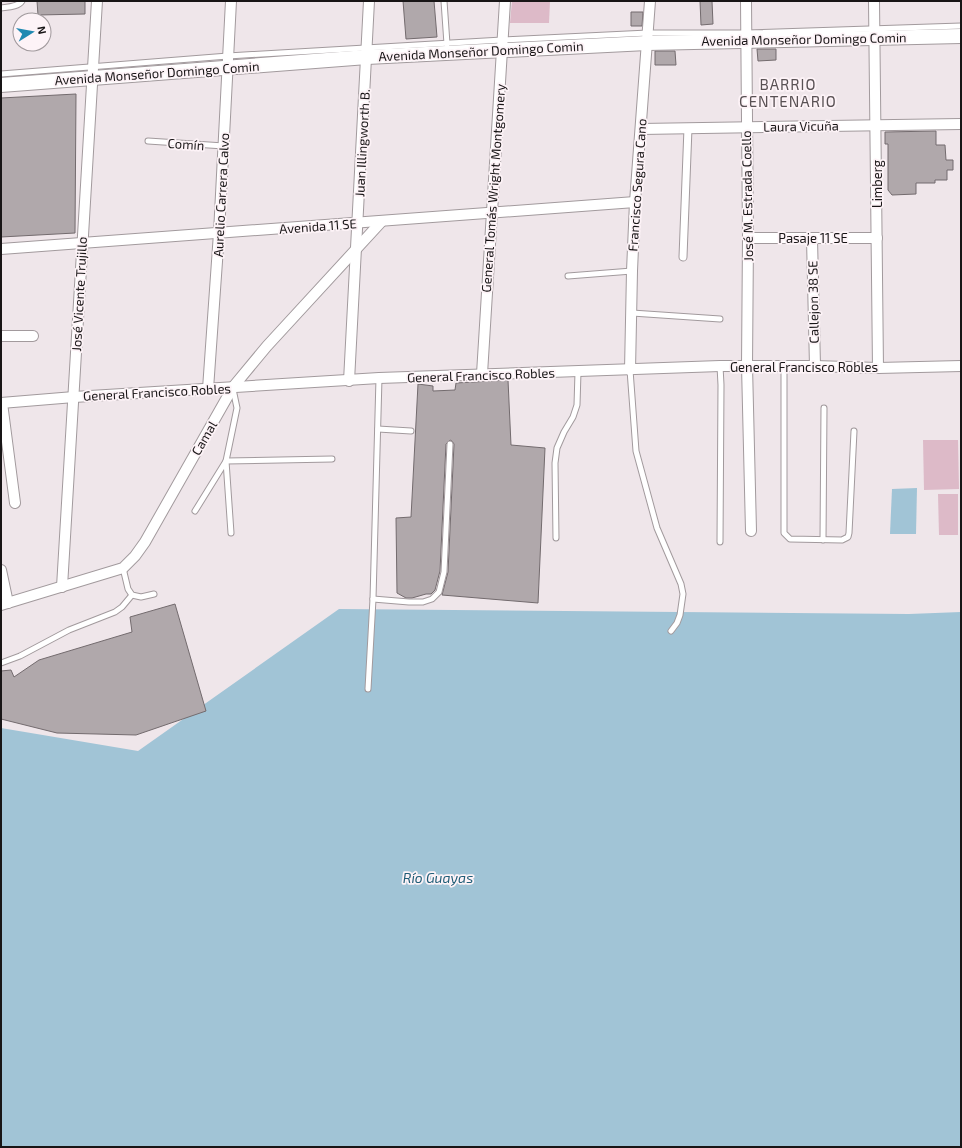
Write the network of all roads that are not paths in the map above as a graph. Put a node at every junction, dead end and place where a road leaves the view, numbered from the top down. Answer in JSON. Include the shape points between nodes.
{"nodes":[{"id":1,"x":22,"y":1,"type":"edge"},
{"id":2,"x":97,"y":1,"type":"edge"},
{"id":3,"x":232,"y":1,"type":"edge"},
{"id":4,"x":369,"y":1,"type":"edge"},
{"id":5,"x":444,"y":1,"type":"edge"},
{"id":6,"x":505,"y":1,"type":"edge"},
{"id":7,"x":650,"y":1,"type":"edge"},
{"id":8,"x":746,"y":1,"type":"edge"},
{"id":9,"x":874,"y":1,"type":"edge"},
{"id":10,"x":1,"y":8,"type":"edge"},
{"id":11,"x":961,"y":26,"type":"edge"},
{"id":12,"x":875,"y":33,"type":"junction"},
{"id":13,"x":961,"y":36,"type":"edge"},
{"id":14,"x":746,"y":37,"type":"junction"},
{"id":15,"x":647,"y":38,"type":"junction"},
{"id":16,"x":502,"y":45,"type":"junction"},
{"id":17,"x":447,"y":48,"type":"junction"},
{"id":18,"x":367,"y":52,"type":"junction"},
{"id":19,"x":228,"y":62,"type":"junction"},
{"id":20,"x":93,"y":72,"type":"junction"},
{"id":21,"x":1,"y":74,"type":"edge"},
{"id":22,"x":1,"y":85,"type":"edge"},
{"id":23,"x":961,"y":124,"type":"edge"},
{"id":24,"x":876,"y":125,"type":"junction"},
{"id":25,"x":747,"y":127,"type":"junction"},
{"id":26,"x":688,"y":128,"type":"junction"},
{"id":27,"x":641,"y":129,"type":"junction"},
{"id":28,"x":148,"y":141,"type":"dead end"},
{"id":29,"x":224,"y":146,"type":"junction"},
{"id":30,"x":635,"y":202,"type":"junction"},
{"id":31,"x":492,"y":213,"type":"junction"},
{"id":32,"x":382,"y":221,"type":"junction"},
{"id":33,"x":358,"y":223,"type":"junction"},
{"id":34,"x":219,"y":233,"type":"junction"},
{"id":35,"x":748,"y":238,"type":"junction"},
{"id":36,"x":877,"y":238,"type":"junction"},
{"id":37,"x":812,"y":239,"type":"junction"},
{"id":38,"x":82,"y":243,"type":"junction"},
{"id":39,"x":1,"y":249,"type":"edge"},
{"id":40,"x":355,"y":250,"type":"junction"},
{"id":41,"x":683,"y":257,"type":"dead end"},
{"id":42,"x":632,"y":271,"type":"junction"},
{"id":43,"x":568,"y":276,"type":"dead end"},
{"id":44,"x":632,"y":313,"type":"junction"},
{"id":45,"x":720,"y":319,"type":"dead end"},
{"id":46,"x":1,"y":336,"type":"edge"},
{"id":47,"x":33,"y":336,"type":"dead end"},
{"id":48,"x":720,"y":366,"type":"junction"},
{"id":49,"x":747,"y":366,"type":"junction"},
{"id":50,"x":784,"y":366,"type":"junction"},
{"id":51,"x":815,"y":366,"type":"junction"},
{"id":52,"x":961,"y":366,"type":"edge"},
{"id":53,"x":878,"y":368,"type":"junction"},
{"id":54,"x":630,"y":370,"type":"junction"},
{"id":55,"x":578,"y":372,"type":"junction"},
{"id":56,"x":482,"y":374,"type":"junction"},
{"id":57,"x":379,"y":378,"type":"junction"},
{"id":58,"x":349,"y":381,"type":"junction"},
{"id":59,"x":233,"y":387,"type":"junction"},
{"id":60,"x":208,"y":389,"type":"junction"},
{"id":61,"x":74,"y":397,"type":"junction"},
{"id":62,"x":2,"y":403,"type":"edge"},
{"id":63,"x":824,"y":408,"type":"dead end"},
{"id":64,"x":378,"y":429,"type":"junction"},
{"id":65,"x":411,"y":431,"type":"dead end"},
{"id":66,"x":854,"y":431,"type":"dead end"},
{"id":67,"x":450,"y":444,"type":"dead end"},
{"id":68,"x":332,"y":459,"type":"dead end"},
{"id":69,"x":226,"y":460,"type":"junction"},
{"id":70,"x":15,"y":503,"type":"dead end"},
{"id":71,"x":195,"y":511,"type":"dead end"},
{"id":72,"x":751,"y":531,"type":"dead end"},
{"id":73,"x":231,"y":533,"type":"dead end"},
{"id":74,"x":556,"y":538,"type":"dead end"},
{"id":75,"x":823,"y":540,"type":"junction"},
{"id":76,"x":720,"y":542,"type":"dead end"},
{"id":77,"x":123,"y":568,"type":"junction"},
{"id":78,"x":1,"y":570,"type":"edge"},
{"id":79,"x":62,"y":587,"type":"junction"},
{"id":80,"x":154,"y":594,"type":"dead end"},
{"id":81,"x":132,"y":595,"type":"junction"},
{"id":82,"x":373,"y":599,"type":"junction"},
{"id":83,"x":4,"y":604,"type":"edge"},
{"id":84,"x":671,"y":631,"type":"dead end"},
{"id":85,"x":1,"y":663,"type":"edge"},
{"id":86,"x":368,"y":688,"type":"dead end"}],
"edges":[{"from":1,"to":10,"type":"lane","via":[[15,6]]},
{"from":2,"to":20,"type":"street","name":"José Vicente Trujillo"},
{"from":3,"to":19,"type":"street","name":"Aurelio Carrera Calvo"},
{"from":4,"to":18,"type":"street","name":"Juan Illingworth B."},
{"from":5,"to":17,"type":"lane"},
{"from":6,"to":16,"type":"street","name":"General Tomás Wright Montgomery"},
{"from":7,"to":15,"type":"street","name":"Francisco Segura Cano"},
{"from":8,"to":14,"type":"street","name":"José M. Estrada Coello"},
{"from":9,"to":12,"type":"street","name":"Limberg"},
{"from":11,"to":12,"type":"lane","name":"Avenida Monseñor Domingo Comin"},
{"from":12,"to":13,"type":"main road","name":"Avenida Monseñor Domingo Comin"},
{"from":12,"to":14,"type":"main road","name":"Avenida Monseñor Domingo Comin"},
{"from":12,"to":24,"type":"street","name":"Limberg"},
{"from":14,"to":15,"type":"main road","name":"Avenida Monseñor Domingo Comin"},
{"from":14,"to":25,"type":"street","name":"José M. Estrada Coello"},
{"from":15,"to":16,"type":"main road","name":"Avenida Monseñor Domingo Comin"},
{"from":15,"to":27,"type":"street","name":"Francisco Segura Cano"},
{"from":16,"to":17,"type":"main road","name":"Avenida Monseñor Domingo Comin"},
{"from":16,"to":31,"type":"street","name":"General Tomás Wright Montgomery"},
{"from":17,"to":18,"type":"main road","name":"Avenida Monseñor Domingo Comin"},
{"from":18,"to":19,"type":"main road","name":"Avenida Monseñor Domingo Comin"},
{"from":18,"to":33,"type":"street","name":"Juan Illingworth B."},
{"from":19,"to":20,"type":"main road","name":"Avenida Monseñor Domingo Comin"},
{"from":19,"to":29,"type":"street","name":"Aurelio Carrera Calvo"},
{"from":20,"to":21,"type":"lane","name":"Avenida Monseñor Domingo Comin"},
{"from":20,"to":22,"type":"main road","name":"Avenida Monseñor Domingo Comin"},
{"from":20,"to":38,"type":"street","name":"José Vicente Trujillo"},
{"from":23,"to":24,"type":"street","name":"Laura Vicuña"},
{"from":24,"to":25,"type":"street","name":"Laura Vicuña"},
{"from":24,"to":36,"type":"street","name":"Limberg"},
{"from":25,"to":26,"type":"street","name":"Laura Vicuña"},
{"from":25,"to":35,"type":"street","name":"José M. Estrada Coello"},
{"from":26,"to":27,"type":"street","name":"Laura Vicuña"},
{"from":26,"to":41,"type":"street"},
{"from":27,"to":30,"type":"street","name":"Francisco Segura Cano"},
{"from":28,"to":29,"type":"lane","name":"Comín"},
{"from":29,"to":34,"type":"street","name":"Aurelio Carrera Calvo"},
{"from":30,"to":31,"type":"street","name":"Avenida 11 SE"},
{"from":30,"to":42,"type":"street","name":"Francisco Segura Cano"},
{"from":31,"to":32,"type":"street","name":"Avenida 11 SE"},
{"from":31,"to":56,"type":"street","name":"General Tomás Wright Montgomery"},
{"from":32,"to":33,"type":"street","name":"Avenida 11 SE"},
{"from":32,"to":40,"type":"street","name":"Camal"},
{"from":33,"to":34,"type":"street","name":"Avenida 11 SE"},
{"from":33,"to":40,"type":"street","name":"Juan Illingworth B."},
{"from":34,"to":38,"type":"street","name":"Avenida 11 SE"},
{"from":34,"to":60,"type":"street","name":"Aurelio Carrera Calvo"},
{"from":35,"to":37,"type":"street","name":"Pasaje 11 SE"},
{"from":35,"to":49,"type":"street","name":"José M. Estrada Coello"},
{"from":36,"to":37,"type":"street","name":"Pasaje 11 SE"},
{"from":36,"to":53,"type":"street","name":"Limberg"},
{"from":37,"to":51,"type":"street","name":"Callejon 38 SE"},
{"from":38,"to":39,"type":"street","name":"Avenida 11 SE"},
{"from":38,"to":61,"type":"street","name":"José Vicente Trujillo"},
{"from":40,"to":58,"type":"street","name":"Juan Illingworth B."},
{"from":40,"to":59,"type":"street","name":"Camal","via":[[266,346]]},
{"from":42,"to":43,"type":"lane"},
{"from":42,"to":44,"type":"street","name":"Francisco Segura Cano"},
{"from":44,"to":45,"type":"lane"},
{"from":44,"to":54,"type":"street","name":"Francisco Segura Cano"},
{"from":46,"to":47,"type":"street"},
{"from":48,"to":49,"type":"street","name":"General Francisco Robles"},
{"from":48,"to":54,"type":"street","name":"General Francisco Robles"},
{"from":48,"to":76,"type":"lane"},
{"from":49,"to":50,"type":"street","name":"General Francisco Robles"},
{"from":49,"to":72,"type":"street","name":"José M. Estrada Coello"},
{"from":50,"to":51,"type":"street","name":"General Francisco Robles"},
{"from":50,"to":75,"type":"lane","via":[[784,533],[790,539]]},
{"from":51,"to":53,"type":"street","name":"General Francisco Robles"},
{"from":52,"to":53,"type":"street","name":"General Francisco Robles"},
{"from":54,"to":55,"type":"street","name":"General Francisco Robles"},
{"from":54,"to":84,"type":"lane","via":[[636,451],[657,528],[681,584],[680,615],[678,623]]},
{"from":55,"to":56,"type":"street","name":"General Francisco Robles"},
{"from":55,"to":74,"type":"lane","via":[[577,405],[557,448],[555,463]]},
{"from":56,"to":57,"type":"street","name":"General Francisco Robles"},
{"from":57,"to":58,"type":"street","name":"General Francisco Robles"},
{"from":57,"to":64,"type":"lane"},
{"from":58,"to":59,"type":"street","name":"General Francisco Robles"},
{"from":59,"to":60,"type":"street","name":"General Francisco Robles"},
{"from":59,"to":69,"type":"lane","via":[[237,408]]},
{"from":59,"to":77,"type":"street","name":"Camal","via":[[145,542]]},
{"from":60,"to":61,"type":"street","name":"General Francisco Robles"},
{"from":61,"to":62,"type":"street","name":"General Francisco Robles"},
{"from":61,"to":79,"type":"street","name":"José Vicente Trujillo"},
{"from":62,"to":70,"type":"street"},
{"from":63,"to":75,"type":"lane"},
{"from":64,"to":65,"type":"lane"},
{"from":64,"to":82,"type":"lane"},
{"from":66,"to":75,"type":"lane","via":[[848,537],[842,540]]},
{"from":67,"to":82,"type":"lane","via":[[444,572],[439,592],[432,599],[423,602]]},
{"from":68,"to":69,"type":"lane"},
{"from":69,"to":71,"type":"lane"},
{"from":69,"to":73,"type":"lane"},
{"from":77,"to":79,"type":"street","name":"Camal"},
{"from":77,"to":81,"type":"lane"},
{"from":78,"to":83,"type":"street"},
{"from":79,"to":83,"type":"street","name":"Camal"},
{"from":80,"to":81,"type":"lane","via":[[141,597]]},
{"from":81,"to":85,"type":"lane","via":[[122,608],[115,612],[69,630]]},
{"from":82,"to":86,"type":"lane"}]}
